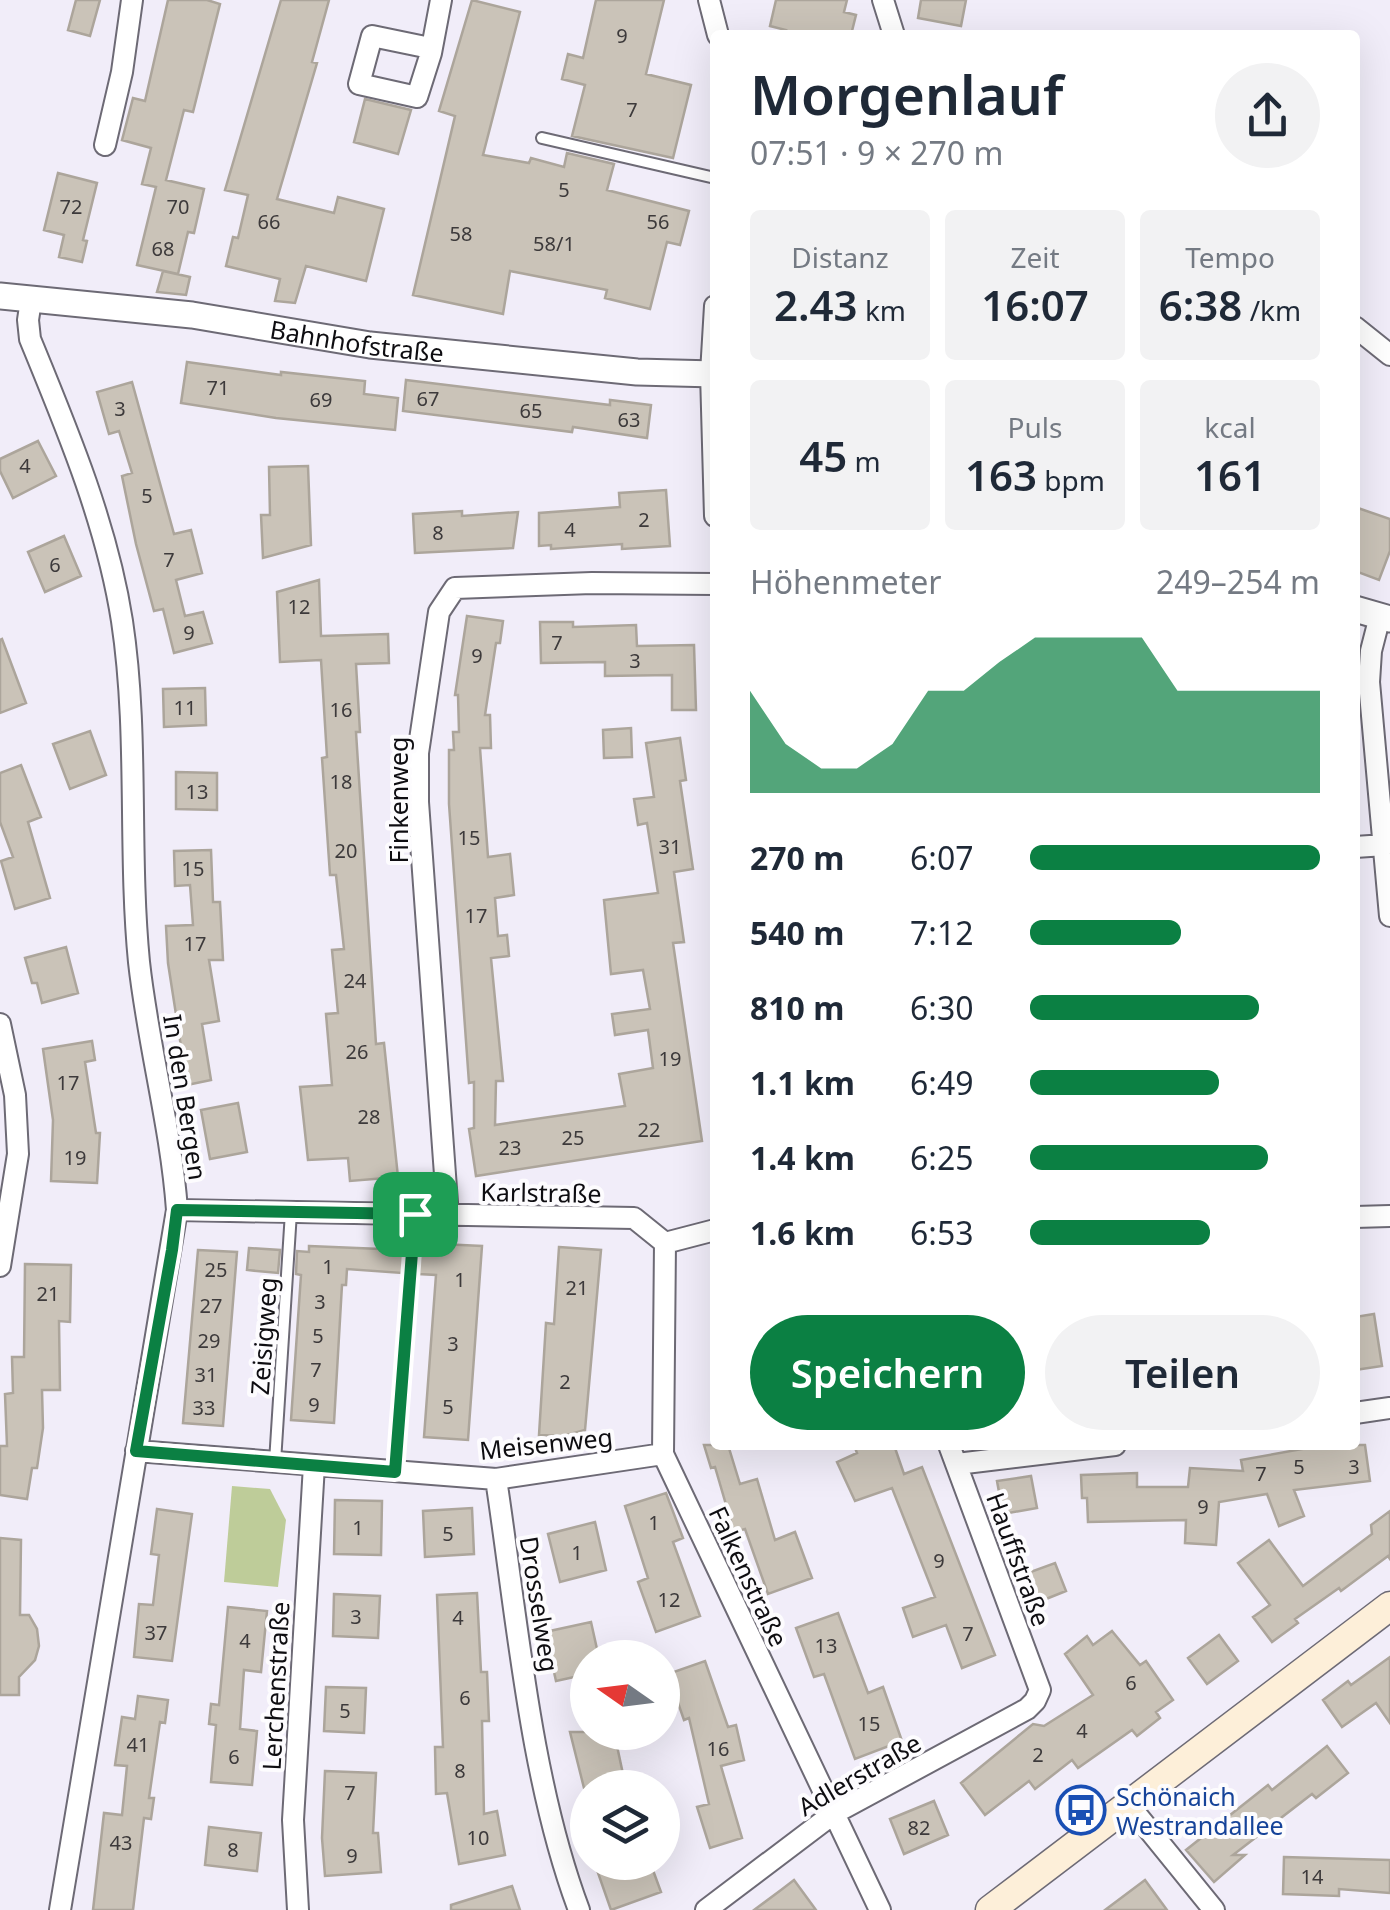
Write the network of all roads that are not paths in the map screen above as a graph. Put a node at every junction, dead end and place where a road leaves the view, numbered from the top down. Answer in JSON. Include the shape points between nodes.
{"nodes":[{"id":1,"x":132,"y":0,"type":"edge"},
{"id":2,"x":441,"y":0,"type":"edge"},
{"id":3,"x":709,"y":0,"type":"edge"},
{"id":4,"x":883,"y":0,"type":"edge"},
{"id":5,"x":717,"y":30,"type":"edge"},
{"id":6,"x":892,"y":30,"type":"edge"},
{"id":7,"x":430,"y":48,"type":"dead end"},
{"id":8,"x":542,"y":138,"type":"dead end"},
{"id":9,"x":105,"y":145,"type":"dead end"},
{"id":10,"x":710,"y":177,"type":"edge"},
{"id":11,"x":0,"y":296,"type":"edge"},
{"id":12,"x":31,"y":300,"type":"junction"},
{"id":13,"x":1360,"y":331,"type":"edge"},
{"id":14,"x":1390,"y":354,"type":"edge"},
{"id":15,"x":710,"y":373,"type":"edge"},
{"id":16,"x":710,"y":584,"type":"edge"},
{"id":17,"x":1375,"y":615,"type":"edge"},
{"id":18,"x":1385,"y":844,"type":"junction"},
{"id":19,"x":1360,"y":846,"type":"edge"},
{"id":20,"x":1390,"y":916,"type":"edge"},
{"id":21,"x":0,"y":1024,"type":"edge"},
{"id":22,"x":177,"y":1210,"type":"junction"},
{"id":23,"x":291,"y":1212,"type":"junction"},
{"id":24,"x":415,"y":1214,"type":"junction"},
{"id":25,"x":448,"y":1216,"type":"junction"},
{"id":26,"x":1390,"y":1216,"type":"edge"},
{"id":27,"x":1360,"y":1217,"type":"edge"},
{"id":28,"x":710,"y":1231,"type":"edge"},
{"id":29,"x":665,"y":1243,"type":"junction"},
{"id":30,"x":0,"y":1266,"type":"edge"},
{"id":31,"x":1390,"y":1408,"type":"edge"},
{"id":32,"x":1360,"y":1412,"type":"edge"},
{"id":33,"x":1025,"y":1450,"type":"edge"},
{"id":34,"x":136,"y":1451,"type":"junction"},
{"id":35,"x":662,"y":1454,"type":"junction"},
{"id":36,"x":953,"y":1454,"type":"edge"},
{"id":37,"x":275,"y":1462,"type":"junction"},
{"id":38,"x":314,"y":1466,"type":"junction"},
{"id":39,"x":395,"y":1472,"type":"junction"},
{"id":40,"x":496,"y":1479,"type":"junction"},
{"id":41,"x":1390,"y":1606,"type":"edge"},
{"id":42,"x":1040,"y":1690,"type":"joint"},
{"id":43,"x":1128,"y":1804,"type":"junction"},
{"id":44,"x":832,"y":1814,"type":"junction"},
{"id":45,"x":60,"y":1910,"type":"edge"},
{"id":46,"x":298,"y":1910,"type":"edge"},
{"id":47,"x":579,"y":1910,"type":"edge"},
{"id":48,"x":706,"y":1910,"type":"edge"},
{"id":49,"x":880,"y":1910,"type":"edge"},
{"id":50,"x":990,"y":1910,"type":"edge"},
{"id":51,"x":1214,"y":1910,"type":"edge"}],
"edges":[{"from":1,"to":9,"type":"street"},
{"from":2,"to":7,"type":"street"},
{"from":3,"to":5,"type":"street"},
{"from":4,"to":6,"type":"street"},
{"from":8,"to":10,"type":"lane"},
{"from":11,"to":12,"type":"street","name":"Bahnhofstraße"},
{"from":12,"to":15,"type":"street","name":"Bahnhofstraße","via":[[192,316],[370,345],[636,372]]},
{"from":12,"to":22,"type":"street","name":"In den Bergen","via":[[30,340],[94,508],[122,618],[139,961]]},
{"from":13,"to":14,"type":"street"},
{"from":16,"to":25,"type":"street","name":"Finkenweg","via":[[455,588],[439,612],[418,752],[418,802]]},
{"from":17,"to":18,"type":"street","via":[[1369,682]]},
{"from":18,"to":19,"type":"street"},
{"from":18,"to":20,"type":"street"},
{"from":21,"to":30,"type":"street","via":[[15,1095],[18,1154]]},
{"from":22,"to":23,"type":"street","name":"Karlstraße"},
{"from":22,"to":34,"type":"street","name":"In den Bergen"},
{"from":23,"to":24,"type":"street","name":"Karlstraße"},
{"from":23,"to":37,"type":"lane","name":"Zeisigweg"},
{"from":24,"to":25,"type":"street","name":"Karlstraße"},
{"from":24,"to":39,"type":"lane"},
{"from":25,"to":29,"type":"street","name":"Karlstraße","via":[[634,1218]]},
{"from":26,"to":27,"type":"street"},
{"from":28,"to":29,"type":"street"},
{"from":29,"to":35,"type":"street","name":"Falkenstraße"},
{"from":31,"to":32,"type":"street"},
{"from":33,"to":36,"type":"street"},
{"from":34,"to":37,"type":"street","name":"Meisenweg"},
{"from":34,"to":45,"type":"street","name":"In den Bergen"},
{"from":35,"to":40,"type":"street","name":"Meisenweg"},
{"from":35,"to":44,"type":"street","name":"Falkenstraße"},
{"from":36,"to":42,"type":"street","name":"Hauffstraße"},
{"from":37,"to":38,"type":"street","name":"Meisenweg"},
{"from":38,"to":39,"type":"street","name":"Meisenweg"},
{"from":38,"to":46,"type":"street","name":"Lerchenstraße","via":[[293,1820]]},
{"from":39,"to":40,"type":"street","name":"Meisenweg"},
{"from":40,"to":47,"type":"street","name":"Drosselweg","via":[[532,1715],[560,1860]]},
{"from":41,"to":43,"type":"main road"},
{"from":42,"to":44,"type":"street","name":"Adlerstraße","via":[[1027,1709]]},
{"from":43,"to":50,"type":"main road"},
{"from":43,"to":51,"type":"street"},
{"from":44,"to":48,"type":"street","name":"Adlerstraße"},
{"from":44,"to":49,"type":"street","name":"Falkenstraße"}]}
